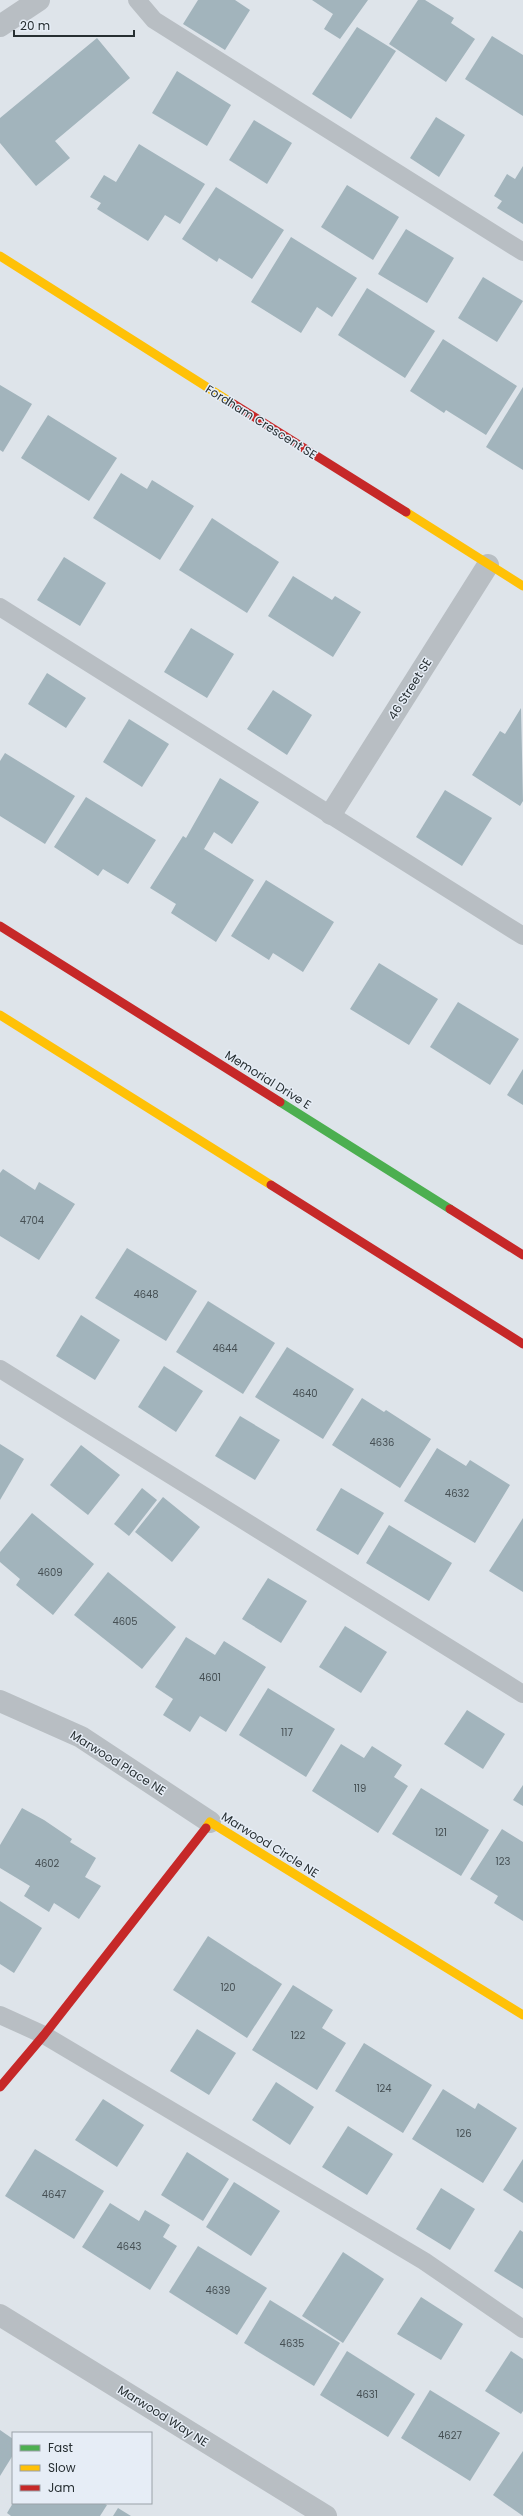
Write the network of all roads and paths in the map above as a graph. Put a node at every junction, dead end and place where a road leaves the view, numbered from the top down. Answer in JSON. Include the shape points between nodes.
{"nodes":[{"id":1,"x":39,"y":0,"type":"edge"},
{"id":2,"x":137,"y":0,"type":"edge"},
{"id":3,"x":0,"y":26,"type":"edge"},
{"id":4,"x":523,"y":252,"type":"edge"},
{"id":5,"x":0,"y":256,"type":"edge"},
{"id":6,"x":488,"y":565,"type":"junction"},
{"id":7,"x":523,"y":586,"type":"edge"},
{"id":8,"x":0,"y":607,"type":"edge"},
{"id":9,"x":331,"y":814,"type":"junction"},
{"id":10,"x":0,"y":926,"type":"edge"},
{"id":11,"x":523,"y":936,"type":"edge"},
{"id":12,"x":0,"y":1015,"type":"edge"},
{"id":13,"x":523,"y":1255,"type":"edge"},
{"id":14,"x":523,"y":1344,"type":"edge"},
{"id":15,"x":0,"y":1369,"type":"edge"},
{"id":16,"x":523,"y":1694,"type":"edge"},
{"id":17,"x":0,"y":1701,"type":"edge"},
{"id":18,"x":210,"y":1822,"type":"junction"},
{"id":19,"x":0,"y":2015,"type":"edge"},
{"id":20,"x":523,"y":2015,"type":"edge"},
{"id":21,"x":44,"y":2035,"type":"junction"},
{"id":22,"x":0,"y":2087,"type":"edge"},
{"id":23,"x":0,"y":2315,"type":"edge"},
{"id":24,"x":523,"y":2329,"type":"edge"},
{"id":25,"x":326,"y":2516,"type":"edge"}],
"edges":[{"from":1,"to":3,"type":"street"},
{"from":2,"to":4,"type":"lane","via":[[154,20]]},
{"from":5,"to":6,"type":"street","name":"Fordham Crescent SE"},
{"from":6,"to":7,"type":"street","name":"Fordham Crescent SE"},
{"from":6,"to":9,"type":"street","name":"46 Street SE"},
{"from":8,"to":9,"type":"lane"},
{"from":9,"to":11,"type":"lane"},
{"from":10,"to":13,"type":"street","name":"Memorial Drive E"},
{"from":12,"to":14,"type":"street"},
{"from":15,"to":16,"type":"lane"},
{"from":17,"to":18,"type":"street","name":"Marwood Place NE","via":[[81,1737]]},
{"from":18,"to":20,"type":"street","name":"Marwood Circle NE"},
{"from":18,"to":21,"type":"street","name":"Marwood Circle NE"},
{"from":19,"to":21,"type":"lane"},
{"from":21,"to":22,"type":"street","name":"Marwood Circle NE"},
{"from":21,"to":24,"type":"lane","via":[[424,2261]]},
{"from":23,"to":25,"type":"street","name":"Marwood Way NE"}]}
